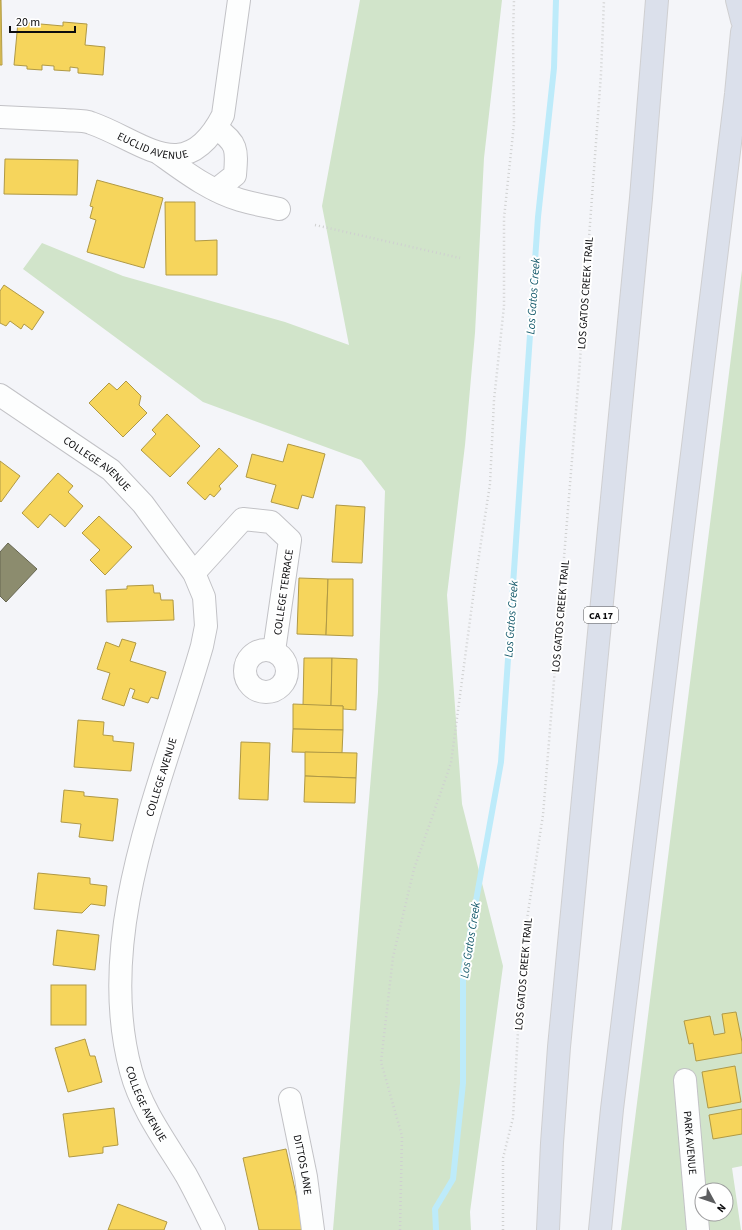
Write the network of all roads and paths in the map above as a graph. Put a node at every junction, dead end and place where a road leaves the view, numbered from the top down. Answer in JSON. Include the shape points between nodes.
{"nodes":[{"id":1,"x":239,"y":0,"type":"edge"},
{"id":2,"x":514,"y":0,"type":"edge"},
{"id":3,"x":604,"y":0,"type":"edge"},
{"id":4,"x":657,"y":0,"type":"edge"},
{"id":5,"x":737,"y":0,"type":"edge"},
{"id":6,"x":742,"y":20,"type":"edge"},
{"id":7,"x":742,"y":32,"type":"edge"},
{"id":8,"x":0,"y":117,"type":"edge"},
{"id":9,"x":216,"y":128,"type":"junction"},
{"id":10,"x":160,"y":154,"type":"junction"},
{"id":11,"x":216,"y":190,"type":"junction"},
{"id":12,"x":279,"y":209,"type":"dead end"},
{"id":13,"x":316,"y":225,"type":"dead end"},
{"id":14,"x":460,"y":258,"type":"dead end"},
{"id":15,"x":0,"y":395,"type":"edge"},
{"id":16,"x":194,"y":573,"type":"junction"},
{"id":17,"x":274,"y":651,"type":"dead end"},
{"id":18,"x":685,"y":1080,"type":"dead end"},
{"id":19,"x":290,"y":1100,"type":"dead end"},
{"id":20,"x":214,"y":1230,"type":"edge"},
{"id":21,"x":312,"y":1230,"type":"edge"},
{"id":22,"x":400,"y":1230,"type":"edge"},
{"id":23,"x":503,"y":1230,"type":"edge"},
{"id":24,"x":548,"y":1230,"type":"edge"},
{"id":25,"x":600,"y":1230,"type":"edge"},
{"id":26,"x":698,"y":1230,"type":"edge"}],
"edges":[{"from":1,"to":9,"type":"street","name":"EUCLID AVENUE","via":[[223,115]]},
{"from":2,"to":22,"type":"path","via":[[514,124],[504,218],[504,306],[494,400],[490,484],[451,763],[414,869],[393,957],[381,1062],[402,1136]]},
{"from":3,"to":23,"type":"path","name":"LOS GATOS CREEK TRAIL","via":[[579,374],[546,784],[523,945],[513,1118],[504,1158]]},
{"from":4,"to":24,"type":"highway","number":"CA 17","via":[[641,198],[560,1040]]},
{"from":5,"to":6,"type":"highway"},
{"from":7,"to":25,"type":"highway","via":[[612,1109]]},
{"from":8,"to":10,"type":"street","name":"EUCLID AVENUE","via":[[90,122]]},
{"from":9,"to":10,"type":"street","name":"EUCLID AVENUE","via":[[207,140],[194,149],[179,154]]},
{"from":9,"to":11,"type":"street","via":[[230,138],[237,153],[235,175]]},
{"from":10,"to":11,"type":"street","via":[[192,177]]},
{"from":11,"to":12,"type":"street","via":[[239,200]]},
{"from":13,"to":14,"type":"path"},
{"from":15,"to":16,"type":"street","name":"COLLEGE AVENUE","via":[[111,470],[143,504]]},
{"from":16,"to":17,"type":"street","name":"COLLEGE TERRACE","via":[[244,520],[271,522],[290,540]]},
{"from":16,"to":20,"type":"street","name":"COLLEGE AVENUE","via":[[204,596],[206,626],[187,698],[134,868],[120,961],[120,994],[131,1071],[142,1100],[187,1177]]},
{"from":18,"to":26,"type":"street","name":"PARK AVENUE"},
{"from":19,"to":21,"type":"street","name":"DITTOS LANE","via":[[306,1177]]}]}
